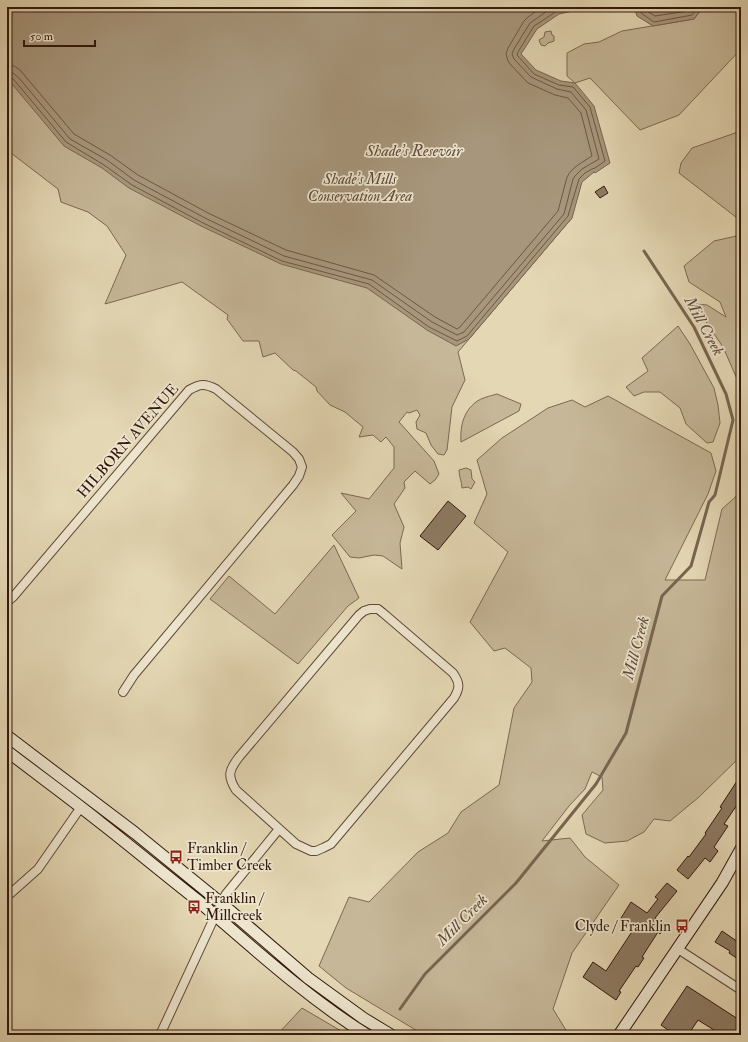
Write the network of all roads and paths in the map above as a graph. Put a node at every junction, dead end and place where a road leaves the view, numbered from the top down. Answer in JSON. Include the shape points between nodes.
{"nodes":[{"id":1,"x":7,"y":602,"type":"edge"},
{"id":2,"x":123,"y":692,"type":"dead end"},
{"id":3,"x":7,"y":736,"type":"edge"},
{"id":4,"x":7,"y":751,"type":"edge"},
{"id":5,"x":81,"y":807,"type":"junction"},
{"id":6,"x":279,"y":829,"type":"junction"},
{"id":7,"x":741,"y":849,"type":"edge"},
{"id":8,"x":7,"y":894,"type":"edge"},
{"id":9,"x":221,"y":903,"type":"junction"},
{"id":10,"x":215,"y":916,"type":"junction"},
{"id":11,"x":678,"y":949,"type":"junction"},
{"id":12,"x":741,"y":990,"type":"edge"},
{"id":13,"x":160,"y":1035,"type":"edge"},
{"id":14,"x":367,"y":1035,"type":"edge"},
{"id":15,"x":391,"y":1035,"type":"edge"},
{"id":16,"x":619,"y":1035,"type":"edge"}],
"edges":[{"from":1,"to":2,"type":"street","name":"HILBORN AVENUE","via":[[189,390],[198,385],[216,389],[293,452],[302,467],[293,485],[134,675]]},
{"from":3,"to":9,"type":"main road"},
{"from":4,"to":5,"type":"main road"},
{"from":5,"to":8,"type":"street","via":[[38,870]]},
{"from":5,"to":10,"type":"main road"},
{"from":6,"to":6,"type":"street","via":[[296,844],[311,851],[331,844],[458,691],[453,673],[378,609],[370,609],[359,615],[233,764],[231,782],[236,790]]},
{"from":6,"to":9,"type":"street"},
{"from":7,"to":11,"type":"main road","via":[[722,883]]},
{"from":9,"to":15,"type":"main road","via":[[308,978]]},
{"from":10,"to":13,"type":"street"},
{"from":10,"to":14,"type":"main road","via":[[303,990]]},
{"from":11,"to":12,"type":"street"},
{"from":11,"to":16,"type":"main road"}]}
